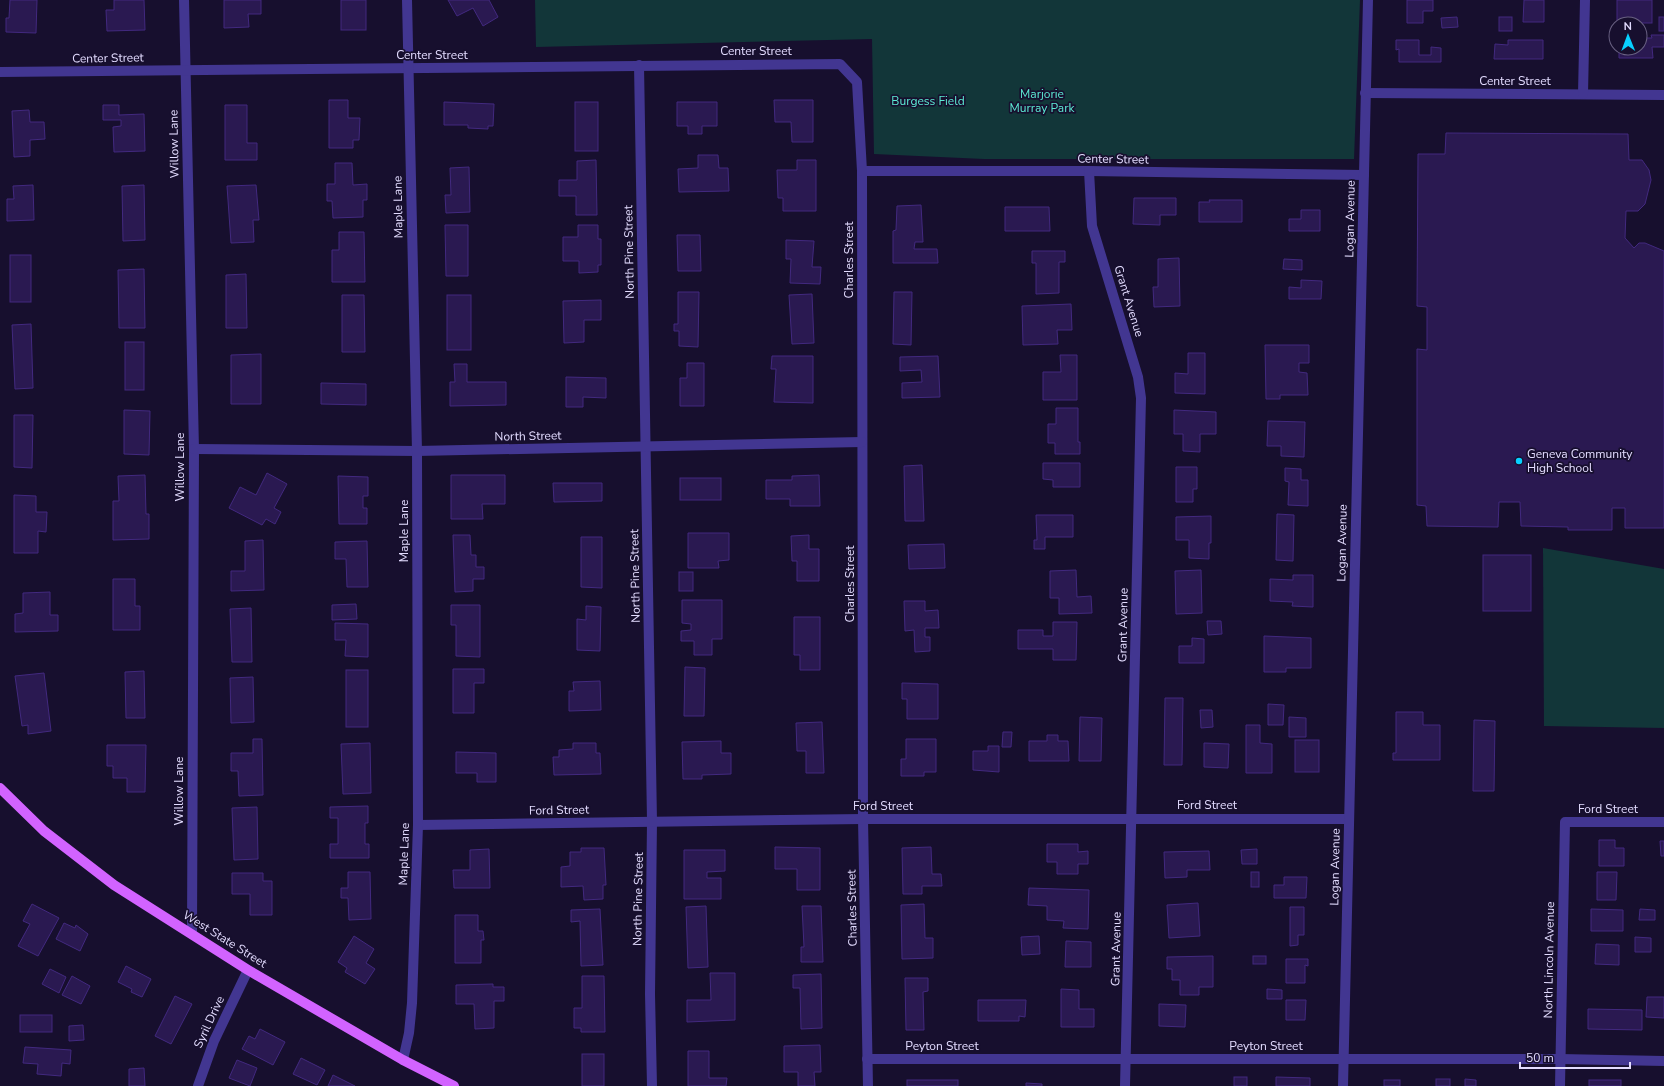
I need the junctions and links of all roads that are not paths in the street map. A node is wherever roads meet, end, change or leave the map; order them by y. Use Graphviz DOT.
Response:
graph roads {
  1 [pos="184,0"];
  2 [pos="407,0"];
  3 [pos="1368,0"];
  4 [pos="1585,0"];
  5 [pos="639,65"];
  6 [pos="408,68"];
  7 [pos="185,70"];
  8 [pos="0,72"];
  9 [pos="857,82"];
  10 [pos="1365,93"];
  11 [pos="1583,94"];
  12 [pos="1664,95"];
  13 [pos="862,171"];
  14 [pos="1089,171"];
  15 [pos="1364,175"];
  16 [pos="862,442"];
  17 [pos="646,447"];
  18 [pos="194,449"];
  19 [pos="417,451"];
  20 [pos="0,788"];
  21 [pos="1131,818"];
  22 [pos="863,819"];
  23 [pos="1349,819"];
  24 [pos="652,821"];
  25 [pos="1664,822"];
  26 [pos="418,825"];
  27 [pos="1564,835"];
  28 [pos="192,934"];
  29 [pos="248,970"];
  30 [pos="867,1059"];
  31 [pos="1126,1059"];
  32 [pos="1344,1059"];
  33 [pos="1560,1059"];
  34 [pos="403,1060"];
  35 [pos="1664,1061"];
  36 [pos="198,1086"];
  37 [pos="454,1086"];
  38 [pos="652,1086"];
  39 [pos="868,1086"];
  40 [pos="1125,1086"];
  41 [pos="1343,1086"];
  42 [pos="1560,1086"];
  1 -- 7 [label="street, Willow Lane"];
  2 -- 6 [label="street, Maple Lane"];
  3 -- 10 [label="street, Logan Avenue"];
  4 -- 11 [label="street"];
  5 -- 6 [label="street, Center Street"];
  5 -- 9 [label="street, Center Street"];
  5 -- 17 [label="street, North Pine Street"];
  6 -- 7 [label="street, Center Street"];
  6 -- 19 [label="street, Maple Lane"];
  7 -- 8 [label="street, Center Street"];
  7 -- 18 [label="street, Willow Lane"];
  9 -- 13 [label="street, Charles Street"];
  10 -- 11 [label="street, Center Street"];
  10 -- 15 [label="street, Logan Avenue"];
  11 -- 12 [label="street, Center Street"];
  13 -- 14 [label="street, Center Street"];
  13 -- 16 [label="street, Charles Street"];
  14 -- 15 [label="street, Center Street"];
  14 -- 21 [label="street, Grant Avenue"];
  15 -- 23 [label="street, Logan Avenue"];
  16 -- 17 [label="street, North Street"];
  16 -- 22 [label="street, Charles Street"];
  17 -- 19 [label="street, North Street"];
  17 -- 24 [label="street, North Pine Street"];
  18 -- 19 [label="street, North Street"];
  18 -- 28 [label="street, Willow Lane"];
  19 -- 26 [label="street, Maple Lane"];
  20 -- 28 [label="main road, West State Street"];
  21 -- 22 [label="street, Ford Street"];
  21 -- 23 [label="street, Ford Street"];
  21 -- 31 [label="street, Grant Avenue"];
  22 -- 24 [label="street, Ford Street"];
  22 -- 30 [label="street, Charles Street"];
  23 -- 32 [label="street, Logan Avenue"];
  24 -- 26 [label="street, Ford Street"];
  24 -- 38 [label="street, North Pine Street"];
  25 -- 27 [label="street, Ford Street"];
  26 -- 34 [label="street, Maple Lane"];
  27 -- 33 [label="street, North Lincoln Avenue"];
  28 -- 29 [label="main road, West State Street"];
  29 -- 34 [label="main road, West State Street"];
  29 -- 36 [label="street, Syril Drive"];
  30 -- 31 [label="street, Peyton Street"];
  30 -- 39 [label="street, Charles Street"];
  31 -- 32 [label="street, Peyton Street"];
  31 -- 40 [label="street, Grant Avenue"];
  32 -- 33 [label="street, Peyton Street"];
  32 -- 41 [label="street, Logan Avenue"];
  33 -- 35 [label="street, Peyton Street"];
  33 -- 42 [label="street, North Lincoln Avenue"];
  34 -- 37 [label="main road, West State Street"];
}
